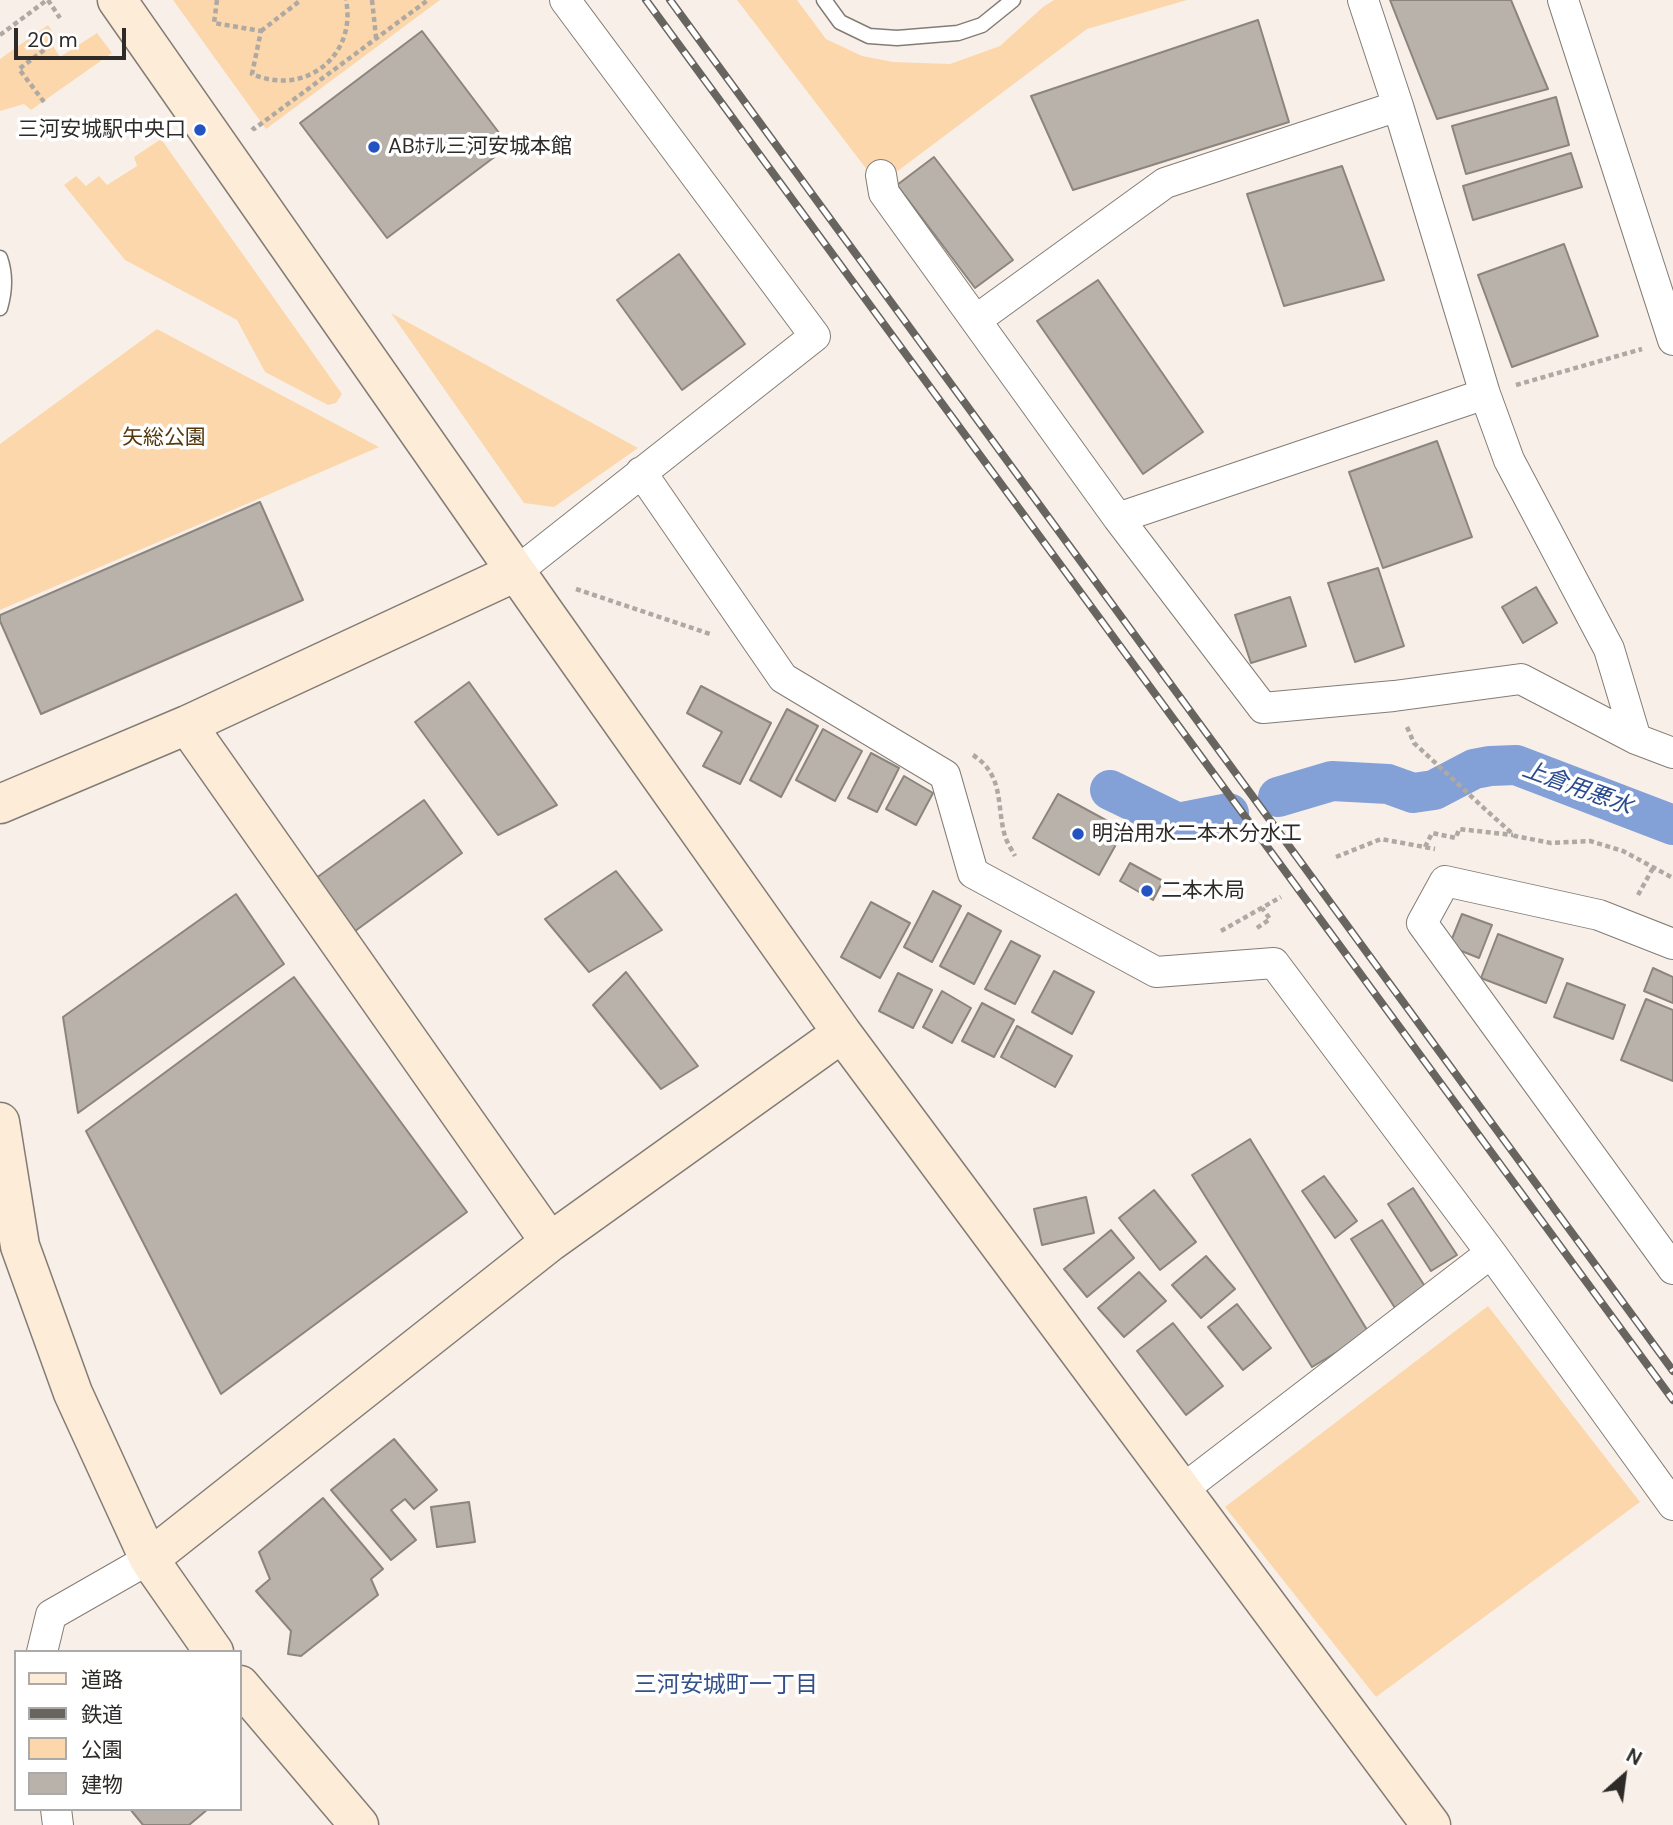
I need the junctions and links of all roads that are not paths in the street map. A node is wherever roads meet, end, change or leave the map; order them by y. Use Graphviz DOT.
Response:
graph roads {
  1 [pos="117,0"];
  2 [pos="565,0"];
  3 [pos="824,0"];
  4 [pos="1013,0"];
  5 [pos="1363,0"];
  6 [pos="1563,0"];
  7 [pos="1398,106"];
  8 [pos="881,174"];
  9 [pos="0,258"];
  10 [pos="0,308"];
  11 [pos="976,320"];
  12 [pos="1660,344"];
  13 [pos="1485,394"];
  14 [pos="641,472"];
  15 [pos="1118,518"];
  16 [pos="516,572"];
  17 [pos="187,725"];
  18 [pos="1636,739"];
  19 [pos="1673,754"];
  20 [pos="0,804"];
  21 [pos="1673,944"];
  22 [pos="842,1033"];
  23 [pos="0,1122"];
  24 [pos="550,1241"];
  25 [pos="1491,1253"];
  26 [pos="1673,1269"];
  27 [pos="1182,1490"];
  28 [pos="1673,1505"];
  29 [pos="149,1559"];
  30 [pos="43,1650"];
  31 [pos="213,1650"];
  32 [pos="242,1687"];
  33 [pos="359,1825"];
  34 [pos="1431,1825"];
  1 -- 16 [label="street"];
  2 -- 14 [label="street"];
  3 -- 4 [label="lane"];
  5 -- 7 [label="street"];
  6 -- 12 [label="street"];
  7 -- 11 [label="street"];
  7 -- 13 [label="street"];
  8 -- 11 [label="street"];
  9 -- 10 [label="lane"];
  11 -- 15 [label="street"];
  13 -- 15 [label="street"];
  13 -- 18 [label="street"];
  14 -- 16 [label="street"];
  14 -- 25 [label="street"];
  15 -- 18 [label="street"];
  16 -- 17 [label="street"];
  16 -- 22 [label="street"];
  17 -- 20 [label="street"];
  17 -- 24 [label="street"];
  18 -- 19 [label="street"];
  21 -- 26 [label="street"];
  22 -- 24 [label="street"];
  22 -- 27 [label="street"];
  23 -- 29 [label="street"];
  24 -- 29 [label="street"];
  25 -- 27 [label="street"];
  25 -- 28 [label="street"];
  27 -- 34 [label="street"];
  29 -- 30 [label="street"];
  29 -- 31 [label="street"];
  32 -- 33 [label="street"];
}
